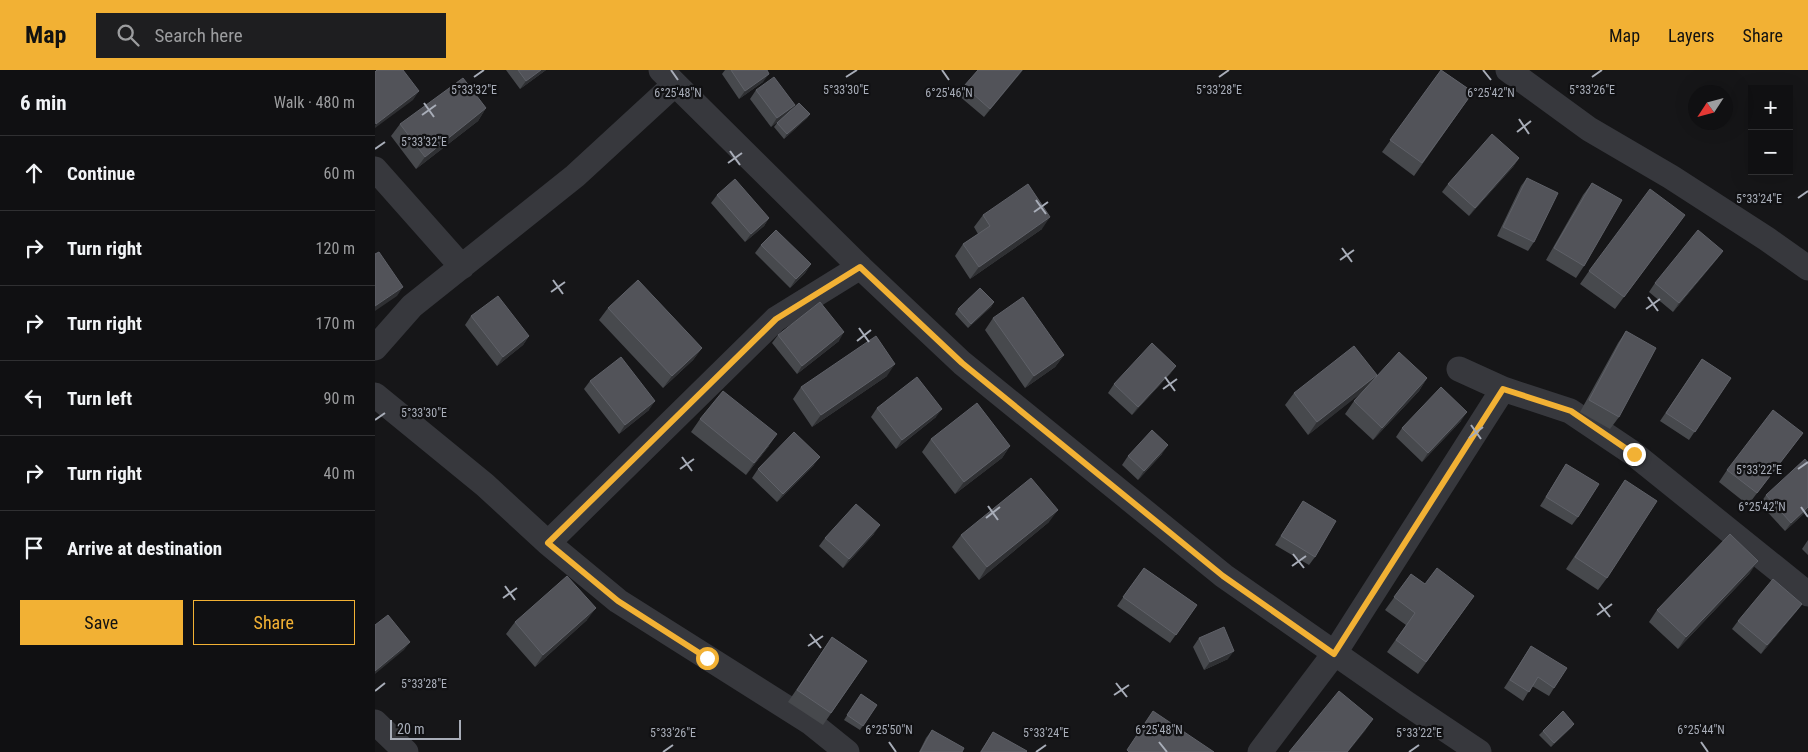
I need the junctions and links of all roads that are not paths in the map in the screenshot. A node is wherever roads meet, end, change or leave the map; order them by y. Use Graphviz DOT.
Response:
graph roads {
  1 [pos="1508,70"];
  2 [pos="668,77"];
  3 [pos="375,169"];
  4 [pos="462,266"];
  5 [pos="860,267"];
  6 [pos="1808,268"];
  7 [pos="375,348"];
  8 [pos="1459,369"];
  9 [pos="1503,389"];
  10 [pos="375,395"];
  11 [pos="548,543"];
  12 [pos="1808,594"];
  13 [pos="1334,654"];
  14 [pos="375,722"];
  15 [pos="406,752"];
  16 [pos="847,752"];
  17 [pos="1260,752"];
  18 [pos="1479,752"];
  1 -- 6 [label="street"];
  2 -- 4 [label="street"];
  2 -- 5 [label="street"];
  3 -- 4 [label="street"];
  4 -- 7 [label="street"];
  5 -- 11 [label="street"];
  5 -- 13 [label="street"];
  8 -- 9 [label="street"];
  9 -- 12 [label="street"];
  9 -- 13 [label="street"];
  10 -- 11 [label="street"];
  11 -- 16 [label="street"];
  13 -- 17 [label="street"];
  13 -- 18 [label="street"];
  14 -- 15 [label="street"];
}
